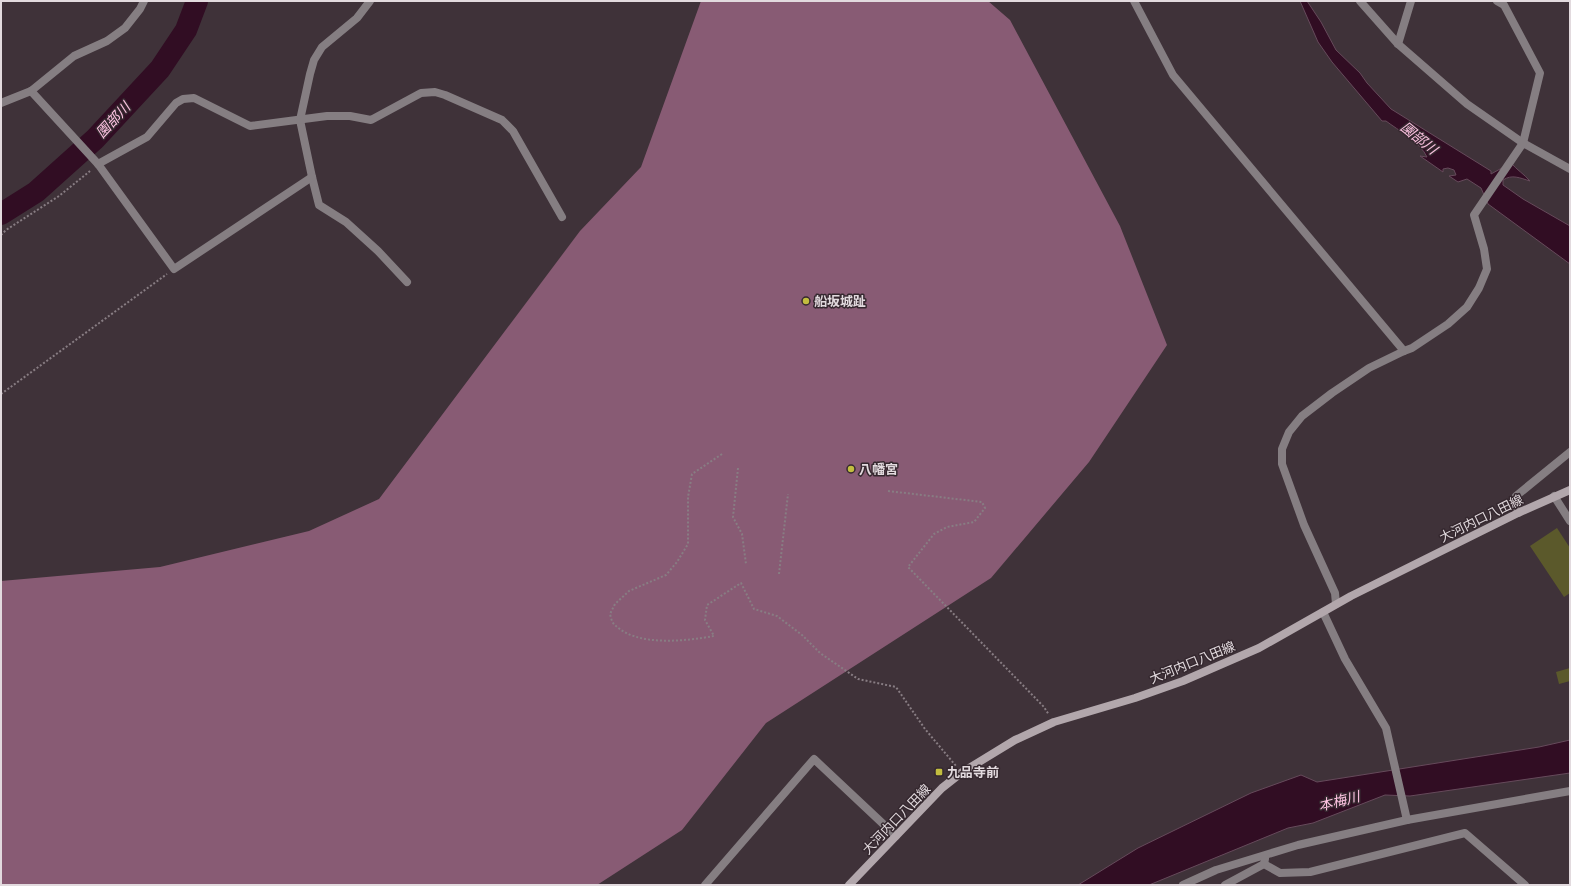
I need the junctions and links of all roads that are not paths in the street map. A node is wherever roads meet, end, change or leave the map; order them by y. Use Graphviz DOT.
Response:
graph roads {
  1 [pos="144,1"];
  2 [pos="370,1"];
  3 [pos="1134,1"];
  4 [pos="1360,1"];
  5 [pos="1411,1"];
  6 [pos="1497,1"];
  7 [pos="1398,44"];
  8 [pos="31,91"];
  9 [pos="1,104"];
  10 [pos="300,120"];
  11 [pos="1523,144"];
  12 [pos="95,161"];
  13 [pos="1570,169"];
  14 [pos="312,177"];
  15 [pos="562,217"];
  16 [pos="407,282"];
  17 [pos="1404,351"];
  18 [pos="1570,452"];
  19 [pos="1570,490"];
  20 [pos="1554,496"];
  21 [pos="1518,513"];
  22 [pos="1570,522"];
  23 [pos="1336,604"];
  24 [pos="1323,612"];
  25 [pos="1570,791"];
  26 [pos="1406,816"];
  27 [pos="896,836"];
  28 [pos="1265,854"];
  29 [pos="1264,864"];
  30 [pos="705,885"];
  31 [pos="849,885"];
  32 [pos="1184,885"];
  33 [pos="1225,885"];
  34 [pos="1525,885"];
  1 -- 8 [label="street"];
  2 -- 10 [label="street"];
  3 -- 17 [label="street"];
  4 -- 7 [label="street"];
  5 -- 7 [label="street"];
  6 -- 11 [label="street"];
  7 -- 11 [label="street"];
  8 -- 9 [label="street"];
  8 -- 12 [label="street"];
  10 -- 12 [label="street"];
  10 -- 14 [label="street"];
  10 -- 15 [label="street"];
  11 -- 13 [label="street"];
  11 -- 17 [label="street"];
  12 -- 14 [label="street"];
  14 -- 16 [label="street"];
  17 -- 23 [label="street"];
  18 -- 21 [label="street"];
  19 -- 20 [label="main road, 大河内口八田線"];
  20 -- 21 [label="main road, 大河内口八田線"];
  20 -- 22 [label="street"];
  21 -- 23 [label="main road, 大河内口八田線"];
  23 -- 24 [label="main road, 大河内口八田線"];
  24 -- 26 [label="street"];
  24 -- 27 [label="main road, 大河内口八田線"];
  25 -- 26 [label="street"];
  26 -- 28 [label="street"];
  27 -- 30 [label="street"];
  27 -- 31 [label="main road, 大河内口八田線"];
  28 -- 29 [label="street"];
  28 -- 32 [label="street"];
  29 -- 33 [label="street"];
  29 -- 34 [label="street"];
}
